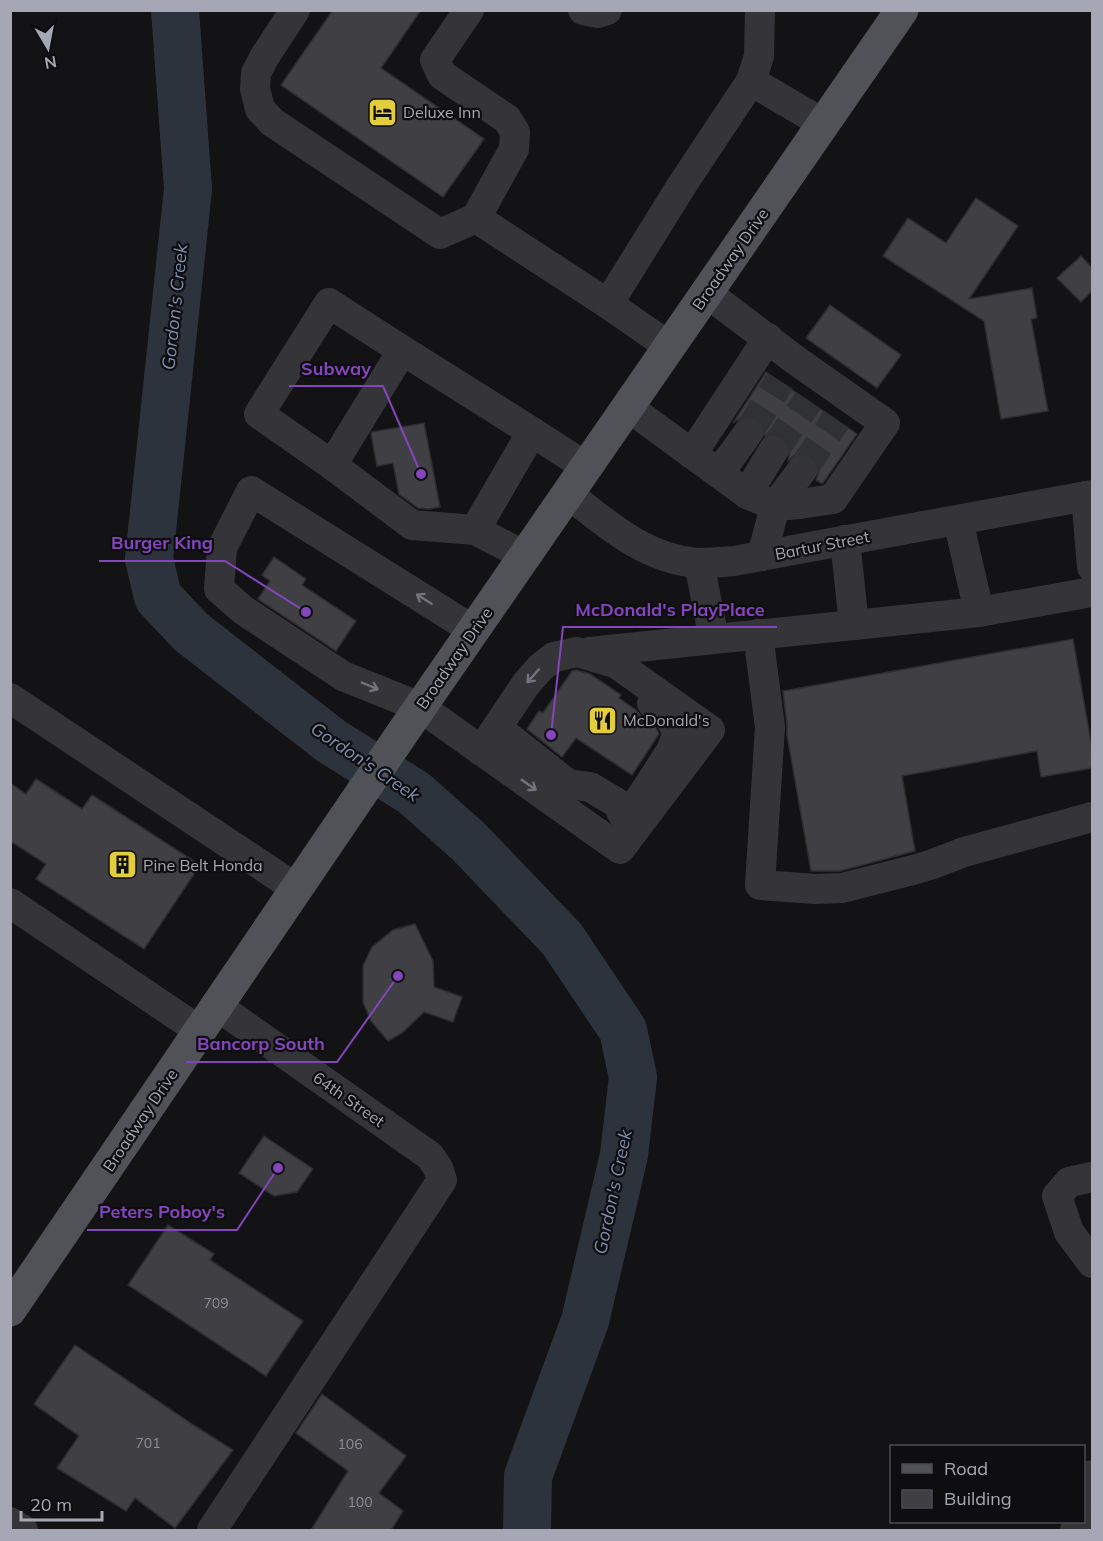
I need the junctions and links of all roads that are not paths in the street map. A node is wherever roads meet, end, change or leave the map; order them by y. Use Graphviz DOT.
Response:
graph roads {
  1 [pos="295,10"];
  2 [pos="469,10"];
  3 [pos="583,10"];
  4 [pos="607,10"];
  5 [pos="760,10"];
  6 [pos="902,10"];
  7 [pos="751,81"];
  8 [pos="824,124"];
  9 [pos="476,218"];
  10 [pos="706,293"];
  11 [pos="608,304"];
  12 [pos="768,338"];
  13 [pos="670,346"];
  14 [pos="402,351"];
  15 [pos="628,407"];
  16 [pos="532,432"];
  17 [pos="748,433"];
  18 [pos="773,451"];
  19 [pos="692,454"];
  20 [pos="332,465"];
  21 [pos="586,467"];
  22 [pos="802,470"];
  23 [pos="719,473"];
  24 [pos="568,494"];
  25 [pos="747,494"];
  26 [pos="1089,496"];
  27 [pos="775,506"];
  28 [pos="958,520"];
  29 [pos="475,530"];
  30 [pos="845,540"];
  31 [pos="525,556"];
  32 [pos="762,556"];
  33 [pos="699,563"];
  34 [pos="1092,567"];
  35 [pos="1092,592"];
  36 [pos="979,612"];
  37 [pos="854,625"];
  38 [pos="473,630"];
  39 [pos="758,634"];
  40 [pos="714,639"];
  41 [pos="590,655"];
  42 [pos="10,698"];
  43 [pos="420,707"];
  44 [pos="489,740"];
  45 [pos="1092,817"];
  46 [pos="297,889"];
  47 [pos="10,903"];
  48 [pos="209,1018"];
  49 [pos="1092,1177"];
  50 [pos="1092,1263"];
  51 [pos="10,1310"];
  52 [pos="1092,1475"];
  53 [pos="1085,1496"];
  54 [pos="10,1522"];
  55 [pos="23,1530"];
  56 [pos="212,1530"];
  1 -- 9 [label="street"];
  2 -- 9 [label="street"];
  3 -- 4 [label="street"];
  5 -- 7 [label="street"];
  6 -- 8 [label="main road, Broadway Drive"];
  7 -- 8 [label="street"];
  7 -- 11 [label="street"];
  8 -- 10 [label="main road, Broadway Drive"];
  9 -- 11 [label="street"];
  10 -- 12 [label="street"];
  10 -- 13 [label="main road, Broadway Drive"];
  11 -- 13 [label="street"];
  12 -- 19 [label="street"];
  12 -- 27 [label="street"];
  13 -- 15 [label="main road, Broadway Drive"];
  14 -- 16 [label="street"];
  14 -- 20 [label="street"];
  14 -- 20 [label="street"];
  15 -- 19 [label="street"];
  15 -- 21 [label="main road, Broadway Drive"];
  16 -- 21 [label="street"];
  16 -- 29 [label="street"];
  17 -- 23 [label="street"];
  18 -- 25 [label="street"];
  19 -- 23 [label="street"];
  20 -- 29 [label="street"];
  21 -- 24 [label="main road, Broadway Drive"];
  22 -- 27 [label="street"];
  23 -- 25 [label="street"];
  24 -- 31 [label="main road, Broadway Drive"];
  24 -- 33 [label="street, Bartur Street"];
  25 -- 27 [label="street"];
  26 -- 28 [label="street, Bartur Street"];
  26 -- 34 [label="street"];
  27 -- 32 [label="street"];
  28 -- 30 [label="street, Bartur Street"];
  28 -- 36 [label="street"];
  29 -- 31 [label="street"];
  30 -- 32 [label="street, Bartur Street"];
  30 -- 37 [label="street"];
  31 -- 38 [label="main road, Broadway Drive"];
  32 -- 33 [label="street, Bartur Street"];
  33 -- 40 [label="street"];
  35 -- 36 [label="street"];
  36 -- 37 [label="street"];
  37 -- 39 [label="street"];
  38 -- 43 [label="main road, Broadway Drive"];
  38 -- 43 [label="street, one-way"];
  39 -- 40 [label="street"];
  39 -- 45 [label="street"];
  40 -- 41 [label="street"];
  41 -- 44 [label="street, one-way"];
  41 -- 44 [label="street"];
  44 -- 41 [label="street, one-way"];
  42 -- 46 [label="street"];
  43 -- 44 [label="street"];
  43 -- 46 [label="main road, Broadway Drive"];
  46 -- 48 [label="main road, Broadway Drive"];
  47 -- 48 [label="street, 64th Street"];
  48 -- 51 [label="main road, Broadway Drive"];
  48 -- 56 [label="street, 64th Street"];
  49 -- 50 [label="street"];
  52 -- 53 [label="street"];
  54 -- 55 [label="street"];
}
